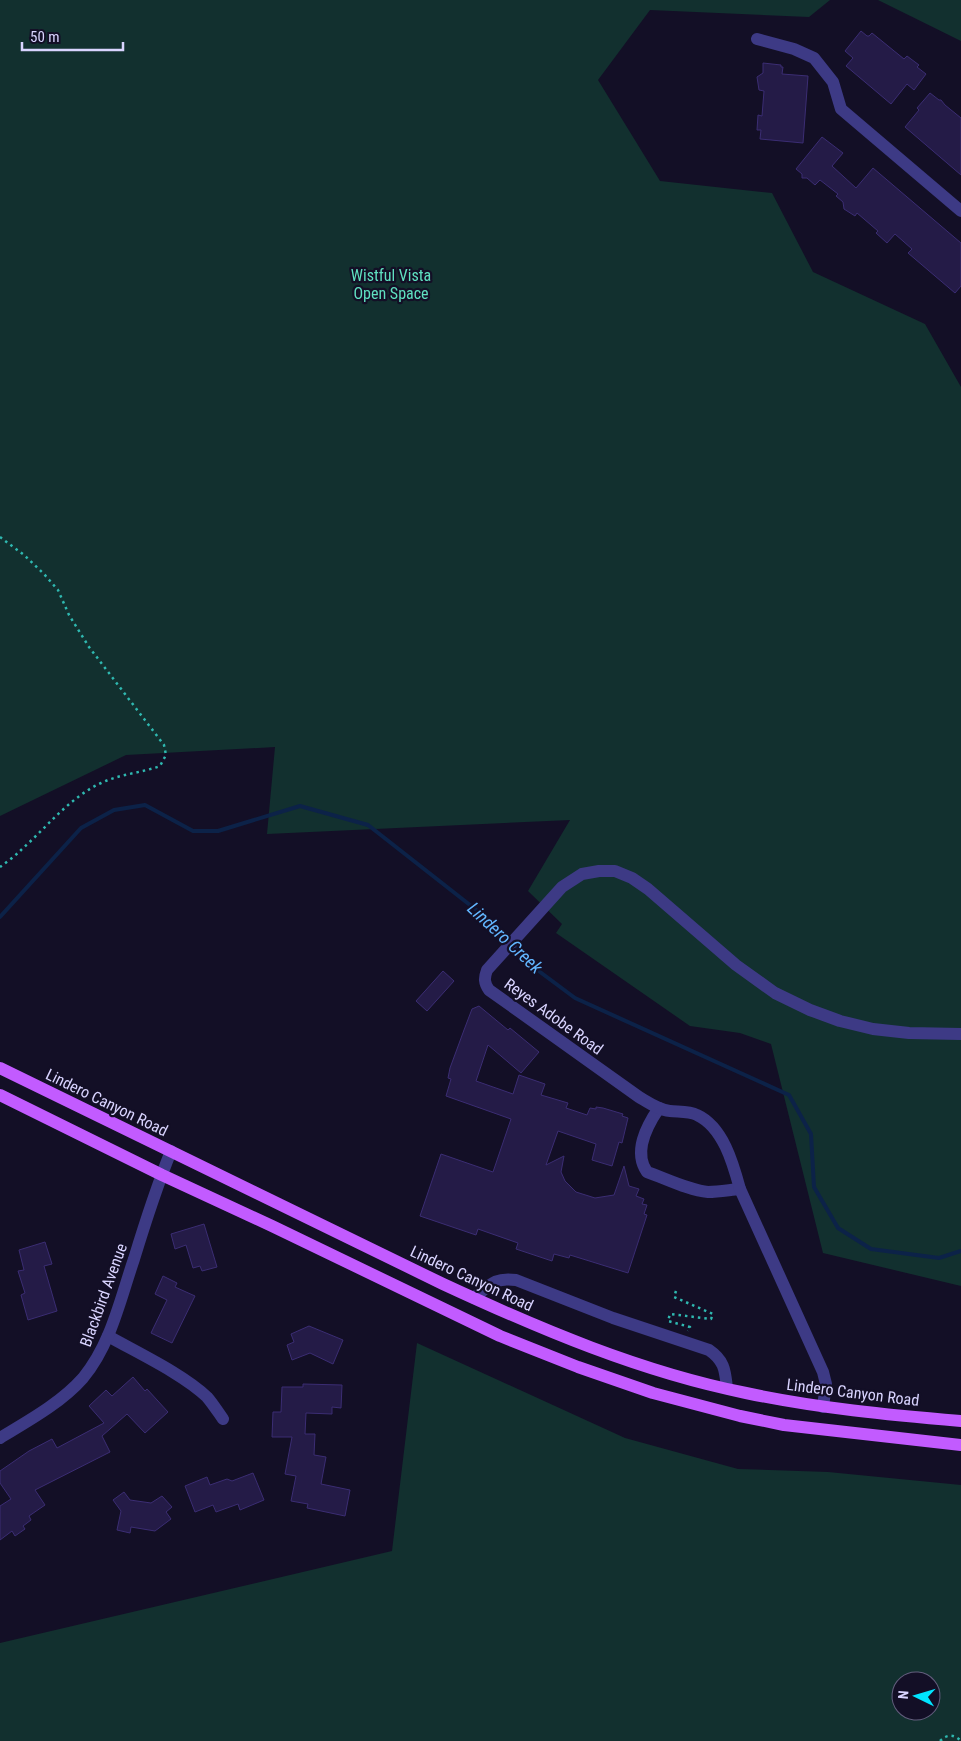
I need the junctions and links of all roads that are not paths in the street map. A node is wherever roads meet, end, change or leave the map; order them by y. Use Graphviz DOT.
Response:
graph roads {
  1 [pos="756,39"];
  2 [pos="961,211"];
  3 [pos="961,1034"];
  4 [pos="0,1068"];
  5 [pos="0,1094"];
  6 [pos="659,1108"];
  7 [pos="171,1151"];
  8 [pos="162,1175"];
  9 [pos="740,1189"];
  10 [pos="474,1298"];
  11 [pos="108,1336"];
  12 [pos="727,1388"];
  13 [pos="823,1407"];
  14 [pos="223,1419"];
  15 [pos="961,1422"];
  16 [pos="0,1438"];
  17 [pos="961,1445"];
  1 -- 2 [label="street"];
  3 -- 6 [label="street, Reyes Adobe Road"];
  4 -- 7 [label="main road, Lindero Canyon Road"];
  5 -- 8 [label="main road"];
  6 -- 9 [label="street, Reyes Adobe Road"];
  6 -- 9 [label="street"];
  7 -- 8 [label="street, Blackbird Avenue"];
  7 -- 10 [label="main road, Lindero Canyon Road"];
  8 -- 11 [label="street, Blackbird Avenue"];
  8 -- 17 [label="main road"];
  9 -- 13 [label="street, Reyes Adobe Road"];
  10 -- 12 [label="main road, Lindero Canyon Road"];
  10 -- 12 [label="street"];
  11 -- 14 [label="street"];
  11 -- 16 [label="street, Blackbird Avenue"];
  12 -- 13 [label="main road, Lindero Canyon Road"];
  13 -- 15 [label="main road, Lindero Canyon Road"];
}
